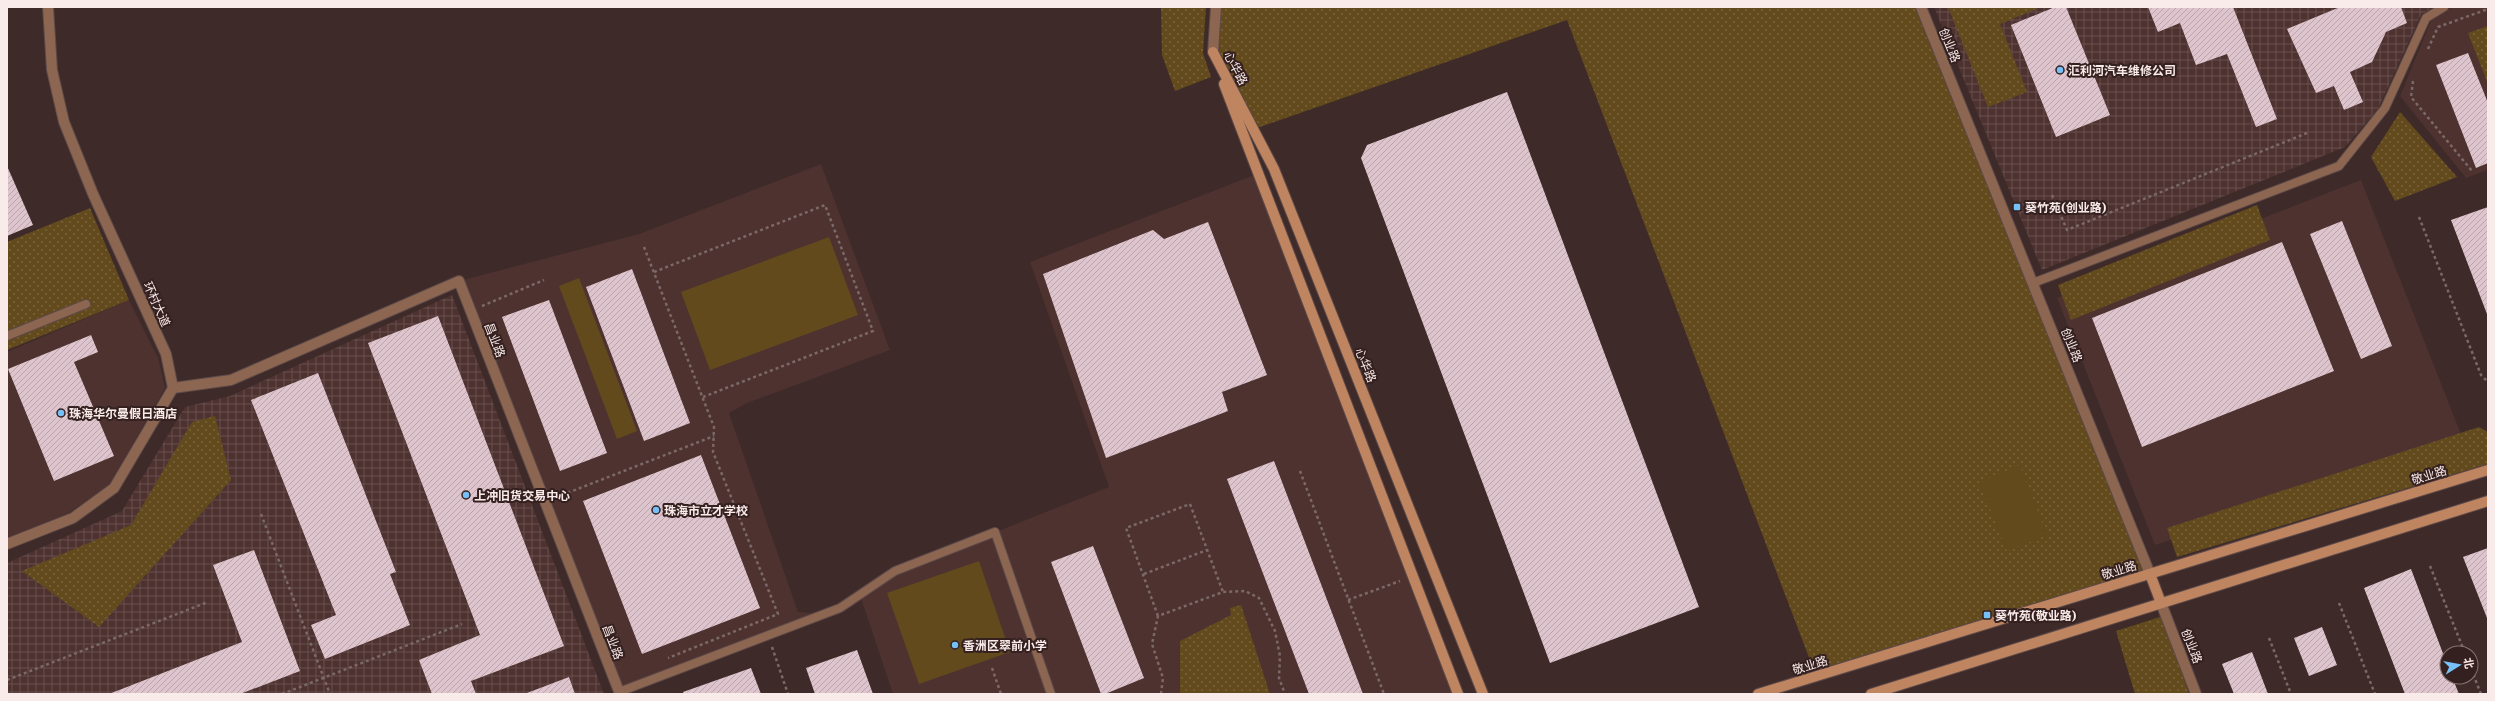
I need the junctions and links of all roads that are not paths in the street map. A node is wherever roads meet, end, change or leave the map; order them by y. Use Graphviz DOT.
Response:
graph roads {
  1 [pos="48,7"];
  2 [pos="1216,7"];
  3 [pos="1921,7"];
  4 [pos="2444,7"];
  5 [pos="1213,52"];
  6 [pos="2033,283"];
  7 [pos="86,304"];
  8 [pos="7,336"];
  9 [pos="173,388"];
  10 [pos="2488,470"];
  11 [pos="2488,501"];
  12 [pos="7,544"];
  13 [pos="2150,574"];
  14 [pos="2161,603"];
  15 [pos="620,693"];
  16 [pos="1051,694"];
  17 [pos="1458,694"];
  18 [pos="1483,694"];
  19 [pos="1758,694"];
  20 [pos="1871,694"];
  21 [pos="2196,694"];
  1 -- 9 [label="street, 环村大道"];
  2 -- 5 [label="street, 心华路"];
  3 -- 6 [label="street, 创业路"];
  4 -- 6 [label="lane"];
  5 -- 17 [label="street, 心华路"];
  5 -- 18 [label="street, 心华路"];
  6 -- 13 [label="street, 创业路"];
  7 -- 8 [label="lane"];
  9 -- 12 [label="street"];
  9 -- 15 [label="street, 昌业路"];
  10 -- 13 [label="street, 敬业路"];
  11 -- 14 [label="street"];
  13 -- 14 [label="street, 创业路"];
  13 -- 19 [label="street, 敬业路"];
  14 -- 20 [label="street"];
  14 -- 21 [label="street, 创业路"];
  15 -- 16 [label="lane"];
}
